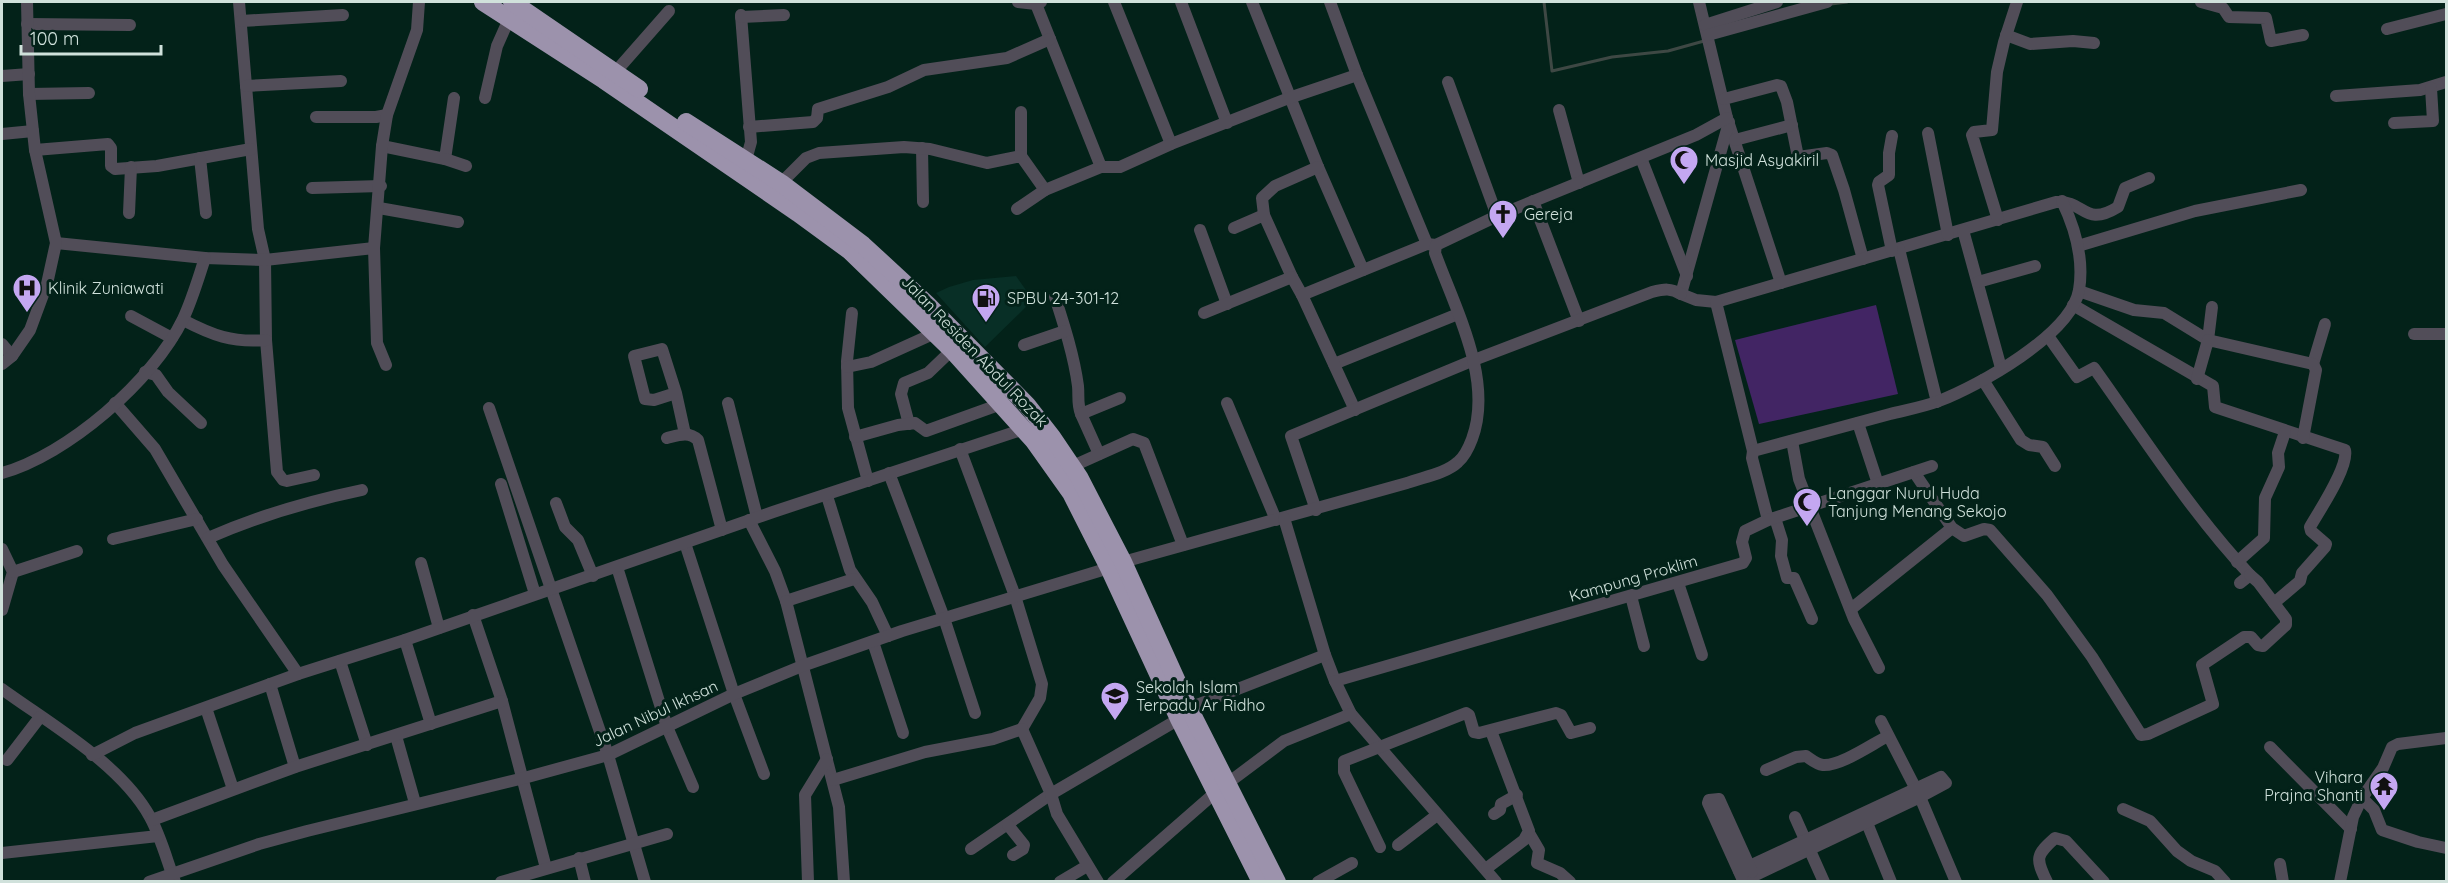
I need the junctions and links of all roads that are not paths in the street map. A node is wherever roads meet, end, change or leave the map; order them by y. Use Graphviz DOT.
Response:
graph roads {
  1 [pos="27,2"];
  2 [pos="239,2"];
  3 [pos="419,2"];
  4 [pos="483,2"];
  5 [pos="1018,2"];
  6 [pos="1114,2"];
  7 [pos="1181,2"];
  8 [pos="1252,2"];
  9 [pos="1330,2"];
  10 [pos="1699,2"];
  11 [pos="1777,2"];
  12 [pos="1827,2"];
  13 [pos="2017,2"];
  14 [pos="2201,2"];
  15 [pos="1039,3"];
  16 [pos="510,10"];
  17 [pos="669,11"];
  18 [pos="2446,14"];
  19 [pos="343,15"];
  20 [pos="784,15"];
  21 [pos="241,21"];
  22 [pos="27,24"];
  23 [pos="130,25"];
  24 [pos="2387,30"];
  25 [pos="2006,35"];
  26 [pos="2303,35"];
  27 [pos="1708,36"];
  28 [pos="1050,39"];
  29 [pos="2094,42"];
  30 [pos="29,74"];
  31 [pos="1357,75"];
  32 [pos="2,76"];
  33 [pos="609,76"];
  34 [pos="341,81"];
  35 [pos="1448,82"];
  36 [pos="2446,82"];
  37 [pos="246,86"];
  38 [pos="2431,88"];
  39 [pos="89,93"];
  40 [pos="29,94"];
  41 [pos="2336,96"];
  42 [pos="454,98"];
  43 [pos="485,98"];
  44 [pos="1289,98"];
  45 [pos="1724,99"];
  46 [pos="1559,110"];
  47 [pos="1021,112"];
  48 [pos="387,115"];
  49 [pos="316,117"];
  50 [pos="1728,120"];
  51 [pos="1227,123"];
  52 [pos="2394,123"];
  53 [pos="1792,125"];
  54 [pos="749,127"];
  55 [pos="33,131"];
  56 [pos="1928,133"];
  57 [pos="2,134"];
  58 [pos="1892,136"];
  59 [pos="1735,140"];
  60 [pos="1171,144"];
  61 [pos="382,146"];
  62 [pos="922,148"];
  63 [pos="251,149"];
  64 [pos="34,150"];
  65 [pos="1022,156"];
  66 [pos="200,158"];
  67 [pos="1641,158"];
  68 [pos="445,159"];
  69 [pos="746,160"];
  70 [pos="466,165"];
  71 [pos="131,167"];
  72 [pos="1101,167"];
  73 [pos="1318,167"];
  74 [pos="2149,178"];
  75 [pos="781,183"];
  76 [pos="1579,183"];
  77 [pos="381,186"];
  78 [pos="312,188"];
  79 [pos="1045,190"];
  80 [pos="2301,190"];
  81 [pos="1533,201"];
  82 [pos="2062,201"];
  83 [pos="923,202"];
  84 [pos="379,208"];
  85 [pos="1017,209"];
  86 [pos="129,213"];
  87 [pos="206,213"];
  88 [pos="1264,215"];
  89 [pos="1497,216"];
  90 [pos="1998,220"];
  91 [pos="458,222"];
  92 [pos="1234,228"];
  93 [pos="1200,230"];
  94 [pos="1963,230"];
  95 [pos="1948,235"];
  96 [pos="56,243"];
  97 [pos="1431,244"];
  98 [pos="2078,246"];
  99 [pos="374,248"];
  100 [pos="1895,250"];
  101 [pos="206,258"];
  102 [pos="1863,259"];
  103 [pos="265,260"];
  104 [pos="2034,266"];
  105 [pos="1363,270"];
  106 [pos="1687,276"];
  107 [pos="1292,277"];
  108 [pos="1978,282"];
  109 [pos="1781,283"];
  110 [pos="2079,291"];
  111 [pos="1681,294"];
  112 [pos="1302,295"];
  113 [pos="1055,297"];
  114 [pos="1716,302"];
  115 [pos="1227,303"];
  116 [pos="2073,305"];
  117 [pos="2212,307"];
  118 [pos="852,313"];
  119 [pos="1204,313"];
  120 [pos="1458,315"];
  121 [pos="131,316"];
  122 [pos="183,320"];
  123 [pos="1579,321"];
  124 [pos="2325,324"];
  125 [pos="1065,332"];
  126 [pos="935,333"];
  127 [pos="2414,334"];
  128 [pos="2446,334"];
  129 [pos="2048,336"];
  130 [pos="172,338"];
  131 [pos="266,340"];
  132 [pos="2208,340"];
  133 [pos="2,344"];
  134 [pos="1024,345"];
  135 [pos="952,350"];
  136 [pos="12,356"];
  137 [pos="1474,360"];
  138 [pos="2,364"];
  139 [pos="386,364"];
  140 [pos="1334,364"];
  141 [pos="2313,364"];
  142 [pos="847,367"];
  143 [pos="2001,368"];
  144 [pos="145,372"];
  145 [pos="2197,379"];
  146 [pos="1983,380"];
  147 [pos="676,393"];
  148 [pos="1120,398"];
  149 [pos="1937,402"];
  150 [pos="115,403"];
  151 [pos="728,403"];
  152 [pos="1227,403"];
  153 [pos="1001,404"];
  154 [pos="489,408"];
  155 [pos="1355,410"];
  156 [pos="1081,414"];
  157 [pos="201,423"];
  158 [pos="1858,423"];
  159 [pos="909,424"];
  160 [pos="1023,429"];
  161 [pos="2285,432"];
  162 [pos="685,434"];
  163 [pos="855,437"];
  164 [pos="667,438"];
  165 [pos="2302,438"];
  166 [pos="1792,441"];
  167 [pos="960,449"];
  168 [pos="1753,451"];
  169 [pos="1099,454"];
  170 [pos="1073,466"];
  171 [pos="1932,466"];
  172 [pos="2055,466"];
  173 [pos="1914,472"];
  174 [pos="2,473"];
  175 [pos="889,473"];
  176 [pos="315,475"];
  177 [pos="868,481"];
  178 [pos="501,484"];
  179 [pos="1878,484"];
  180 [pos="362,489"];
  181 [pos="827,496"];
  182 [pos="556,503"];
  183 [pos="1811,507"];
  184 [pos="1316,510"];
  185 [pos="197,519"];
  186 [pos="753,519"];
  187 [pos="1280,519"];
  188 [pos="1772,519"];
  189 [pos="1952,528"];
  190 [pos="722,530"];
  191 [pos="113,538"];
  192 [pos="208,538"];
  193 [pos="685,543"];
  194 [pos="1183,545"];
  195 [pos="2,549"];
  196 [pos="77,551"];
  197 [pos="2236,562"];
  198 [pos="421,563"];
  199 [pos="1116,565"];
  200 [pos="617,567"];
  201 [pos="13,572"];
  202 [pos="593,576"];
  203 [pos="854,579"];
  204 [pos="1678,583"];
  205 [pos="550,589"];
  206 [pos="535,594"];
  207 [pos="1015,596"];
  208 [pos="1631,596"];
  209 [pos="786,601"];
  210 [pos="2274,603"];
  211 [pos="1851,609"];
  212 [pos="2,610"];
  213 [pos="473,615"];
  214 [pos="944,618"];
  215 [pos="1812,619"];
  216 [pos="439,627"];
  217 [pos="888,636"];
  218 [pos="405,640"];
  219 [pos="873,642"];
  220 [pos="1644,645"];
  221 [pos="1324,655"];
  222 [pos="1702,655"];
  223 [pos="340,660"];
  224 [pos="802,666"];
  225 [pos="1879,668"];
  226 [pos="298,674"];
  227 [pos="1335,681"];
  228 [pos="270,684"];
  229 [pos="2,689"];
  230 [pos="734,694"];
  231 [pos="502,701"];
  232 [pos="206,708"];
  233 [pos="975,713"];
  234 [pos="1184,713"];
  235 [pos="1351,714"];
  236 [pos="40,717"];
  237 [pos="1881,721"];
  238 [pos="431,724"];
  239 [pos="667,727"];
  240 [pos="1590,728"];
  241 [pos="1022,729"];
  242 [pos="1491,731"];
  243 [pos="903,733"];
  244 [pos="396,736"];
  245 [pos="1888,736"];
  246 [pos="2446,738"];
  247 [pos="367,745"];
  248 [pos="2270,747"];
  249 [pos="1380,748"];
  250 [pos="92,755"];
  251 [pos="608,755"];
  252 [pos="827,759"];
  253 [pos="7,760"];
  254 [pos="295,767"];
  255 [pos="1766,770"];
  256 [pos="764,774"];
  257 [pos="524,778"];
  258 [pos="833,780"];
  259 [pos="693,787"];
  260 [pos="1222,787"];
  261 [pos="233,789"];
  262 [pos="1918,793"];
  263 [pos="1051,794"];
  264 [pos="1517,795"];
  265 [pos="2362,798"];
  266 [pos="415,803"];
  267 [pos="2123,809"];
  268 [pos="1494,814"];
  269 [pos="1437,815"];
  270 [pos="1795,817"];
  271 [pos="152,820"];
  272 [pos="1867,823"];
  273 [pos="1008,825"];
  274 [pos="2351,829"];
  275 [pos="1529,832"];
  276 [pos="667,834"];
  277 [pos="158,836"];
  278 [pos="634,843"];
  279 [pos="1398,845"];
  280 [pos="1806,845"];
  281 [pos="1380,847"];
  282 [pos="2446,848"];
  283 [pos="971,849"];
  284 [pos="2,853"];
  285 [pos="1013,855"];
  286 [pos="579,858"];
  287 [pos="1352,863"];
  288 [pos="2280,864"];
  289 [pos="1087,866"];
  290 [pos="546,868"];
  291 [pos="1487,868"];
  292 [pos="1747,876"];
  293 [pos="173,878"];
  294 [pos="149,882"];
  295 [pos="501,882"];
  296 [pos="585,882"];
  297 [pos="645,882"];
  298 [pos="808,882"];
  299 [pos="844,882"];
  300 [pos="1060,882"];
  301 [pos="1098,882"];
  302 [pos="1113,882"];
  303 [pos="1261,882"];
  304 [pos="1277,882"];
  305 [pos="1318,882"];
  306 [pos="1496,882"];
  307 [pos="1570,882"];
  308 [pos="1824,882"];
  309 [pos="1891,882"];
  310 [pos="1956,882"];
  311 [pos="2047,882"];
  312 [pos="2104,882"];
  313 [pos="2225,882"];
  314 [pos="2283,882"];
  315 [pos="2340,882"];
  1 -- 22 [label="street"];
  2 -- 21 [label="street"];
  3 -- 48 [label="street"];
  4 -- 16 [label="highway, Jalan Residen Abdul Rozak"];
  5 -- 15 [label="street"];
  6 -- 60 [label="street"];
  7 -- 51 [label="street"];
  8 -- 44 [label="street"];
  9 -- 31 [label="street"];
  10 -- 27 [label="street"];
  11 -- 27 [label="street"];
  12 -- 27 [label="street"];
  13 -- 25 [label="street"];
  14 -- 26 [label="street"];
  15 -- 28 [label="street"];
  16 -- 33 [label="highway, Jalan Residen Abdul Rozak"];
  16 -- 43 [label="street"];
  17 -- 33 [label="street"];
  18 -- 24 [label="street"];
  19 -- 21 [label="street"];
  20 -- 54 [label="street"];
  21 -- 37 [label="street"];
  22 -- 23 [label="street"];
  22 -- 30 [label="street"];
  25 -- 29 [label="street"];
  25 -- 90 [label="street"];
  27 -- 45 [label="street"];
  28 -- 54 [label="street"];
  28 -- 72 [label="street"];
  30 -- 32 [label="street"];
  30 -- 40 [label="street"];
  31 -- 44 [label="street"];
  31 -- 97 [label="street"];
  33 -- 69 [label="highway, Jalan Residen Abdul Rozak"];
  33 -- 126 [label="highway, Jalan Residen Abdul Rozak"];
  34 -- 37 [label="street"];
  35 -- 89 [label="street"];
  36 -- 38 [label="street"];
  37 -- 63 [label="street"];
  38 -- 41 [label="street"];
  38 -- 52 [label="street"];
  39 -- 40 [label="street"];
  40 -- 55 [label="street"];
  42 -- 68 [label="street"];
  44 -- 51 [label="street"];
  44 -- 73 [label="street"];
  45 -- 50 [label="street"];
  45 -- 53 [label="street"];
  46 -- 76 [label="street"];
  47 -- 65 [label="street"];
  48 -- 49 [label="street"];
  48 -- 61 [label="street"];
  50 -- 59 [label="street"];
  50 -- 67 [label="street"];
  50 -- 106 [label="street"];
  51 -- 60 [label="street"];
  53 -- 59 [label="street"];
  53 -- 102 [label="street"];
  54 -- 69 [label="street"];
  55 -- 57 [label="street"];
  55 -- 64 [label="street"];
  56 -- 95 [label="street"];
  58 -- 100 [label="street"];
  59 -- 109 [label="street"];
  60 -- 72 [label="street"];
  61 -- 68 [label="street"];
  61 -- 77 [label="street"];
  62 -- 65 [label="street"];
  62 -- 75 [label="street"];
  62 -- 83 [label="street"];
  63 -- 66 [label="street"];
  63 -- 103 [label="street"];
  64 -- 71 [label="street"];
  64 -- 96 [label="street"];
  65 -- 79 [label="street"];
  66 -- 71 [label="street"];
  66 -- 87 [label="street"];
  67 -- 76 [label="street"];
  67 -- 106 [label="street"];
  68 -- 70 [label="street"];
  69 -- 75 [label="highway, Jalan Residen Abdul Rozak"];
  71 -- 86 [label="street"];
  72 -- 79 [label="street"];
  73 -- 88 [label="street"];
  73 -- 105 [label="street"];
  74 -- 82 [label="street"];
  75 -- 170 [label="highway, Jalan Residen Abdul Rozak"];
  76 -- 81 [label="street"];
  77 -- 78 [label="street"];
  77 -- 84 [label="street"];
  79 -- 85 [label="street"];
  80 -- 98 [label="street"];
  81 -- 89 [label="street"];
  81 -- 123 [label="street"];
  82 -- 90 [label="street"];
  82 -- 98 [label="street"];
  84 -- 91 [label="street"];
  84 -- 99 [label="street"];
  88 -- 92 [label="street"];
  88 -- 107 [label="street"];
  89 -- 97 [label="street"];
  90 -- 94 [label="street"];
  93 -- 115 [label="street"];
  94 -- 95 [label="street"];
  94 -- 108 [label="street"];
  95 -- 100 [label="street"];
  96 -- 101 [label="street"];
  96 -- 136 [label="street"];
  97 -- 105 [label="street"];
  97 -- 120 [label="street"];
  98 -- 110 [label="street"];
  99 -- 103 [label="street"];
  99 -- 139 [label="street"];
  100 -- 102 [label="street"];
  100 -- 149 [label="street"];
  101 -- 103 [label="street"];
  101 -- 122 [label="street"];
  102 -- 109 [label="street"];
  103 -- 131 [label="street"];
  104 -- 108 [label="street"];
  105 -- 112 [label="street"];
  106 -- 111 [label="street"];
  107 -- 112 [label="street"];
  107 -- 115 [label="street"];
  108 -- 143 [label="street"];
  109 -- 114 [label="street"];
  110 -- 116 [label="street"];
  110 -- 132 [label="street"];
  111 -- 114 [label="street"];
  111 -- 123 [label="street"];
  112 -- 140 [label="street"];
  113 -- 125 [label="street"];
  114 -- 168 [label="street"];
  115 -- 119 [label="street"];
  116 -- 129 [label="street"];
  116 -- 145 [label="street"];
  117 -- 132 [label="street"];
  118 -- 142 [label="street"];
  120 -- 137 [label="street"];
  120 -- 140 [label="street"];
  121 -- 130 [label="street"];
  122 -- 130 [label="street"];
  122 -- 131 [label="street"];
  123 -- 137 [label="street"];
  124 -- 141 [label="street"];
  125 -- 134 [label="street"];
  125 -- 156 [label="street"];
  126 -- 135 [label="highway, Jalan Residen Abdul Rozak"];
  126 -- 142 [label="street"];
  127 -- 128 [label="street"];
  129 -- 143 [label="street"];
  129 -- 197 [label="street"];
  130 -- 144 [label="street"];
  131 -- 176 [label="street"];
  132 -- 141 [label="street"];
  132 -- 145 [label="street"];
  133 -- 136 [label="street"];
  135 -- 153 [label="highway, Jalan Residen Abdul Rozak"];
  135 -- 159 [label="street"];
  136 -- 138 [label="street"];
  137 -- 155 [label="street"];
  137 -- 184 [label="street, Jalan Nibul Ikhsan"];
  140 -- 155 [label="street"];
  141 -- 165 [label="street"];
  142 -- 163 [label="street"];
  143 -- 146 [label="street"];
  144 -- 150 [label="street"];
  144 -- 157 [label="street"];
  145 -- 161 [label="street"];
  146 -- 149 [label="street"];
  146 -- 172 [label="street"];
  147 -- 147 [label="street"];
  147 -- 162 [label="street"];
  148 -- 156 [label="street"];
  149 -- 158 [label="street"];
  150 -- 174 [label="street"];
  150 -- 185 [label="street"];
  151 -- 186 [label="street"];
  152 -- 187 [label="street"];
  153 -- 159 [label="street"];
  153 -- 160 [label="highway, Jalan Residen Abdul Rozak"];
  154 -- 205 [label="street"];
  155 -- 184 [label="street"];
  156 -- 169 [label="street"];
  158 -- 166 [label="street"];
  158 -- 179 [label="street"];
  159 -- 163 [label="street"];
  160 -- 167 [label="street"];
  160 -- 199 [label="highway, Jalan Residen Abdul Rozak"];
  161 -- 165 [label="street"];
  161 -- 197 [label="street"];
  162 -- 164 [label="street"];
  162 -- 190 [label="street"];
  163 -- 177 [label="street"];
  165 -- 210 [label="street"];
  166 -- 168 [label="street"];
  166 -- 183 [label="street"];
  167 -- 175 [label="street"];
  167 -- 207 [label="street"];
  168 -- 188 [label="street"];
  169 -- 170 [label="street"];
  169 -- 194 [label="street"];
  170 -- 199 [label="highway, Jalan Residen Abdul Rozak"];
  171 -- 173 [label="street, Kampung Proklim"];
  173 -- 179 [label="street, Kampung Proklim"];
  173 -- 189 [label="street"];
  175 -- 177 [label="street"];
  175 -- 214 [label="street"];
  177 -- 181 [label="street"];
  178 -- 206 [label="street"];
  179 -- 183 [label="street, Kampung Proklim"];
  180 -- 192 [label="street"];
  181 -- 186 [label="street"];
  181 -- 203 [label="street"];
  182 -- 202 [label="street"];
  183 -- 188 [label="street, Kampung Proklim"];
  183 -- 211 [label="street"];
  184 -- 187 [label="street, Jalan Nibul Ikhsan"];
  185 -- 191 [label="street"];
  185 -- 192 [label="street"];
  186 -- 190 [label="street"];
  186 -- 209 [label="street"];
  187 -- 194 [label="street, Jalan Nibul Ikhsan"];
  187 -- 221 [label="street"];
  188 -- 204 [label="street, Kampung Proklim"];
  188 -- 215 [label="street"];
  189 -- 210 [label="street"];
  189 -- 211 [label="street"];
  190 -- 193 [label="street"];
  192 -- 226 [label="street"];
  193 -- 200 [label="street"];
  193 -- 230 [label="street"];
  194 -- 199 [label="street, Jalan Nibul Ikhsan"];
  195 -- 201 [label="street"];
  196 -- 201 [label="street"];
  197 -- 210 [label="street"];
  198 -- 216 [label="street"];
  199 -- 207 [label="street, Jalan Nibul Ikhsan"];
  199 -- 234 [label="highway, Jalan Residen Abdul Rozak"];
  200 -- 202 [label="street"];
  200 -- 239 [label="street"];
  201 -- 212 [label="street"];
  202 -- 205 [label="street"];
  203 -- 209 [label="street"];
  203 -- 217 [label="street"];
  204 -- 208 [label="street, Kampung Proklim"];
  204 -- 222 [label="street"];
  205 -- 206 [label="street"];
  205 -- 251 [label="street"];
  206 -- 213 [label="street"];
  207 -- 214 [label="street, Jalan Nibul Ikhsan"];
  207 -- 241 [label="street"];
  208 -- 220 [label="street"];
  208 -- 227 [label="street, Kampung Proklim"];
  209 -- 224 [label="street"];
  211 -- 225 [label="street"];
  213 -- 216 [label="street"];
  213 -- 231 [label="street"];
  214 -- 217 [label="street, Jalan Nibul Ikhsan"];
  214 -- 233 [label="street"];
  216 -- 218 [label="street"];
  217 -- 219 [label="street, Jalan Nibul Ikhsan"];
  218 -- 223 [label="street"];
  218 -- 238 [label="street"];
  219 -- 224 [label="street, Jalan Nibul Ikhsan"];
  219 -- 243 [label="street"];
  221 -- 227 [label="street"];
  221 -- 234 [label="street"];
  223 -- 226 [label="street"];
  223 -- 247 [label="street"];
  224 -- 230 [label="street, Jalan Nibul Ikhsan"];
  224 -- 252 [label="street"];
  226 -- 228 [label="street"];
  227 -- 235 [label="street"];
  228 -- 232 [label="street"];
  228 -- 254 [label="street"];
  229 -- 236 [label="street"];
  230 -- 239 [label="street, Jalan Nibul Ikhsan"];
  230 -- 256 [label="street"];
  231 -- 238 [label="street"];
  231 -- 257 [label="street"];
  232 -- 250 [label="street"];
  232 -- 261 [label="street"];
  234 -- 260 [label="highway, Jalan Residen Abdul Rozak"];
  234 -- 263 [label="street"];
  235 -- 249 [label="street"];
  235 -- 260 [label="street"];
  236 -- 250 [label="street"];
  236 -- 253 [label="street"];
  237 -- 245 [label="street"];
  238 -- 244 [label="street"];
  239 -- 251 [label="street, Jalan Nibul Ikhsan"];
  239 -- 259 [label="street"];
  240 -- 242 [label="street"];
  241 -- 258 [label="street"];
  241 -- 263 [label="street"];
  242 -- 249 [label="street"];
  242 -- 264 [label="street"];
  244 -- 247 [label="street"];
  244 -- 266 [label="street"];
  245 -- 255 [label="street"];
  245 -- 262 [label="street"];
  246 -- 265 [label="street"];
  247 -- 254 [label="street"];
  248 -- 274 [label="street"];
  249 -- 269 [label="street"];
  249 -- 281 [label="street"];
  250 -- 271 [label="street"];
  251 -- 257 [label="street, Jalan Nibul Ikhsan"];
  251 -- 278 [label="street"];
  252 -- 258 [label="street"];
  252 -- 298 [label="street"];
  254 -- 261 [label="street"];
  257 -- 266 [label="street, Jalan Nibul Ikhsan"];
  257 -- 290 [label="street"];
  258 -- 299 [label="street"];
  260 -- 302 [label="street"];
  260 -- 303 [label="highway, Jalan Residen Abdul Rozak"];
  260 -- 304 [label="highway, Jalan Residen Abdul Rozak"];
  261 -- 271 [label="street"];
  262 -- 272 [label="street"];
  262 -- 280 [label="street"];
  262 -- 310 [label="street"];
  263 -- 273 [label="street"];
  263 -- 289 [label="street"];
  264 -- 268 [label="street"];
  264 -- 275 [label="street"];
  265 -- 274 [label="street"];
  265 -- 282 [label="street"];
  266 -- 293 [label="street, Jalan Nibul Ikhsan"];
  267 -- 313 [label="street"];
  269 -- 279 [label="street"];
  269 -- 291 [label="street"];
  270 -- 280 [label="street"];
  271 -- 277 [label="street"];
  272 -- 280 [label="street"];
  272 -- 309 [label="street"];
  273 -- 283 [label="street"];
  273 -- 285 [label="street"];
  274 -- 315 [label="street"];
  275 -- 291 [label="street"];
  275 -- 307 [label="street"];
  276 -- 278 [label="street"];
  277 -- 284 [label="street"];
  277 -- 293 [label="street"];
  278 -- 286 [label="street"];
  278 -- 297 [label="street"];
  280 -- 292 [label="street"];
  280 -- 308 [label="street"];
  286 -- 290 [label="street"];
  286 -- 296 [label="street"];
  287 -- 305 [label="street"];
  288 -- 314 [label="street"];
  289 -- 300 [label="street"];
  289 -- 301 [label="street"];
  290 -- 295 [label="street"];
  291 -- 306 [label="street"];
  292 -- 292 [label="street"];
  293 -- 294 [label="street, Jalan Nibul Ikhsan"];
  311 -- 312 [label="street"];
}
